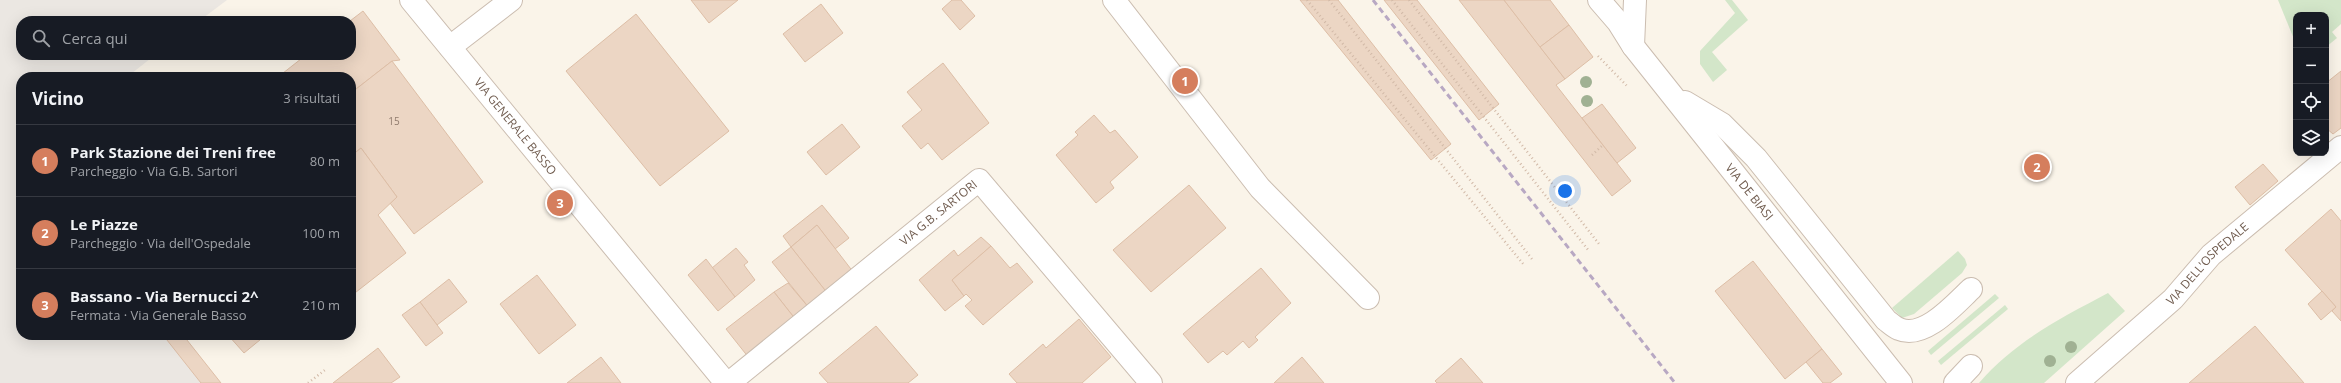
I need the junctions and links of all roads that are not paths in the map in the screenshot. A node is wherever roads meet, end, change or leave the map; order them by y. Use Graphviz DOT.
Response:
graph roads {
  1 [pos="411,0"];
  2 [pos="512,0"];
  3 [pos="1114,0"];
  4 [pos="1599,0"];
  5 [pos="1618,0"];
  6 [pos="1635,0"];
  7 [pos="1618,22"];
  8 [pos="1633,46"];
  9 [pos="450,47"];
  10 [pos="1672,94"];
  11 [pos="2341,147"];
  12 [pos="1972,288"];
  13 [pos="1368,298"];
  14 [pos="1971,366"];
  15 [pos="726,383"];
  16 [pos="729,383"];
  17 [pos="1151,383"];
  18 [pos="1901,383"];
  19 [pos="1955,383"];
  20 [pos="2077,383"];
  1 -- 9 [label="street, VIA GENERALE BASSO"];
  2 -- 9 [label="street"];
  3 -- 13 [label="street"];
  4 -- 7 [label="street, VIA DE BIASI"];
  5 -- 7 [label="street"];
  6 -- 8 [label="street"];
  7 -- 8 [label="street, VIA DE BIASI"];
  8 -- 10 [label="street, VIA DE BIASI"];
  9 -- 15 [label="street, VIA GENERALE BASSO"];
  10 -- 12 [label="street"];
  10 -- 18 [label="street, VIA DE BIASI"];
  11 -- 20 [label="street, VIA DELL'OSPEDALE"];
  14 -- 19 [label="street"];
  16 -- 17 [label="street, VIA G.B. SARTORI"];
}
